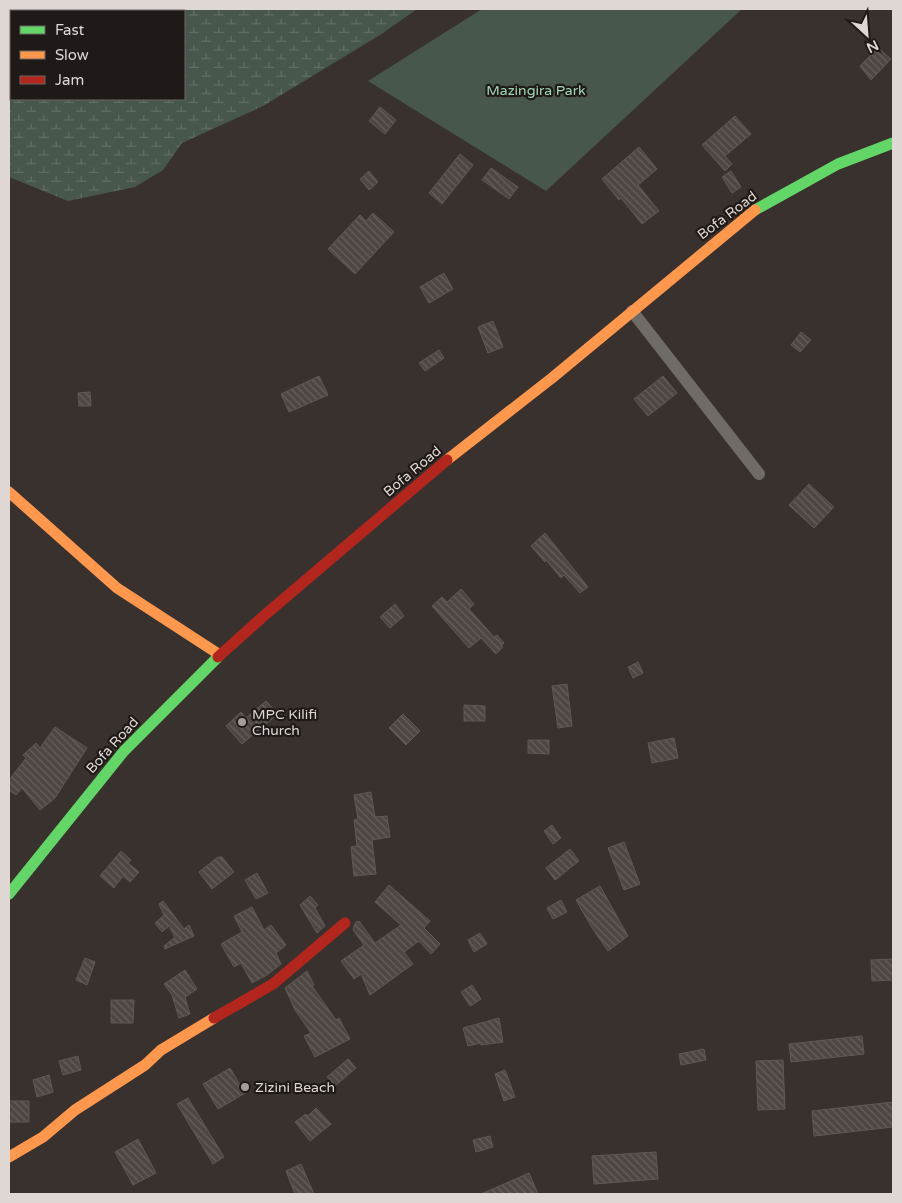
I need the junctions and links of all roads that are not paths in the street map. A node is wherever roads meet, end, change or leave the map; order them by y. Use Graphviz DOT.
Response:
graph roads {
  1 [pos="893,143"];
  2 [pos="632,311"];
  3 [pos="758,474"];
  4 [pos="9,492"];
  5 [pos="220,655"];
  6 [pos="9,894"];
  7 [pos="344,922"];
  8 [pos="9,1157"];
  1 -- 2 [label="street, Bofa Road"];
  2 -- 3 [label="street"];
  2 -- 5 [label="street, Bofa Road"];
  4 -- 5 [label="street"];
  5 -- 6 [label="street, Bofa Road"];
  7 -- 8 [label="street"];
}
